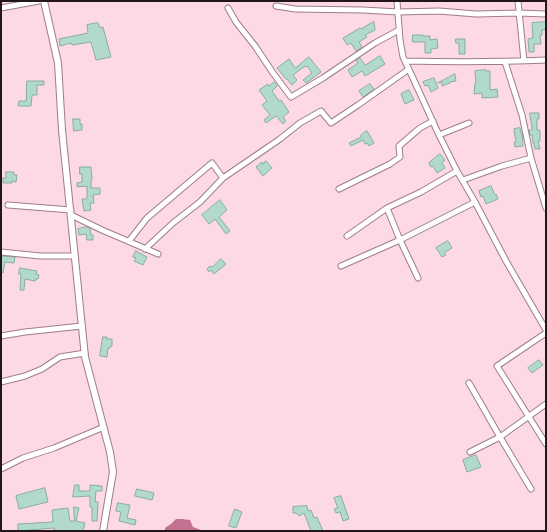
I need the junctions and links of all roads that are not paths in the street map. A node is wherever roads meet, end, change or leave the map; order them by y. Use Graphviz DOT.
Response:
graph roads {
  1 [pos="38,1"];
  2 [pos="44,1"];
  3 [pos="397,1"];
  4 [pos="518,1"];
  5 [pos="276,6"];
  6 [pos="1,8"];
  7 [pos="228,8"];
  8 [pos="398,12"];
  9 [pos="520,13"];
  10 [pos="546,14"];
  11 [pos="399,30"];
  12 [pos="546,60"];
  13 [pos="405,61"];
  14 [pos="524,61"];
  15 [pos="505,62"];
  16 [pos="409,69"];
  17 [pos="433,121"];
  18 [pos="470,123"];
  19 [pos="439,135"];
  20 [pos="531,158"];
  21 [pos="457,171"];
  22 [pos="223,178"];
  23 [pos="462,180"];
  24 [pos="339,189"];
  25 [pos="475,202"];
  26 [pos="8,205"];
  27 [pos="387,208"];
  28 [pos="546,208"];
  29 [pos="71,213"];
  30 [pos="347,236"];
  31 [pos="400,240"];
  32 [pos="128,241"];
  33 [pos="145,249"];
  34 [pos="1,252"];
  35 [pos="158,254"];
  36 [pos="75,256"];
  37 [pos="341,266"];
  38 [pos="418,278"];
  39 [pos="82,326"];
  40 [pos="546,330"];
  41 [pos="546,333"];
  42 [pos="1,336"];
  43 [pos="85,353"];
  44 [pos="1,382"];
  45 [pos="469,383"];
  46 [pos="546,404"];
  47 [pos="529,416"];
  48 [pos="104,428"];
  49 [pos="500,437"];
  50 [pos="546,444"];
  51 [pos="470,452"];
  52 [pos="1,469"];
  53 [pos="531,489"];
  54 [pos="103,531"];
  1 -- 6 [label="street"];
  2 -- 29 [label="street"];
  3 -- 8 [label="street"];
  4 -- 9 [label="street"];
  5 -- 8 [label="street"];
  7 -- 11 [label="street"];
  8 -- 9 [label="street"];
  8 -- 11 [label="street"];
  9 -- 10 [label="street"];
  9 -- 14 [label="street"];
  11 -- 13 [label="street"];
  12 -- 14 [label="street"];
  13 -- 15 [label="street"];
  13 -- 16 [label="street"];
  14 -- 15 [label="street"];
  15 -- 20 [label="street"];
  16 -- 17 [label="street"];
  16 -- 22 [label="street"];
  17 -- 19 [label="street"];
  17 -- 24 [label="street"];
  18 -- 19 [label="street"];
  19 -- 21 [label="street"];
  20 -- 23 [label="street"];
  20 -- 28 [label="street"];
  21 -- 23 [label="street"];
  21 -- 27 [label="street"];
  22 -- 32 [label="street"];
  22 -- 33 [label="street"];
  23 -- 25 [label="street"];
  25 -- 31 [label="street"];
  25 -- 40 [label="street"];
  26 -- 29 [label="street"];
  27 -- 30 [label="street"];
  27 -- 31 [label="street"];
  29 -- 32 [label="street"];
  29 -- 36 [label="street"];
  31 -- 37 [label="street"];
  31 -- 38 [label="street"];
  32 -- 33 [label="street"];
  33 -- 35 [label="street"];
  34 -- 36 [label="street"];
  36 -- 39 [label="street"];
  39 -- 42 [label="street"];
  39 -- 43 [label="street"];
  41 -- 47 [label="street"];
  43 -- 44 [label="street"];
  43 -- 48 [label="street"];
  45 -- 49 [label="street"];
  46 -- 47 [label="street"];
  47 -- 49 [label="street"];
  47 -- 50 [label="street"];
  48 -- 52 [label="street"];
  48 -- 54 [label="street"];
  49 -- 51 [label="street"];
  49 -- 53 [label="street"];
}
